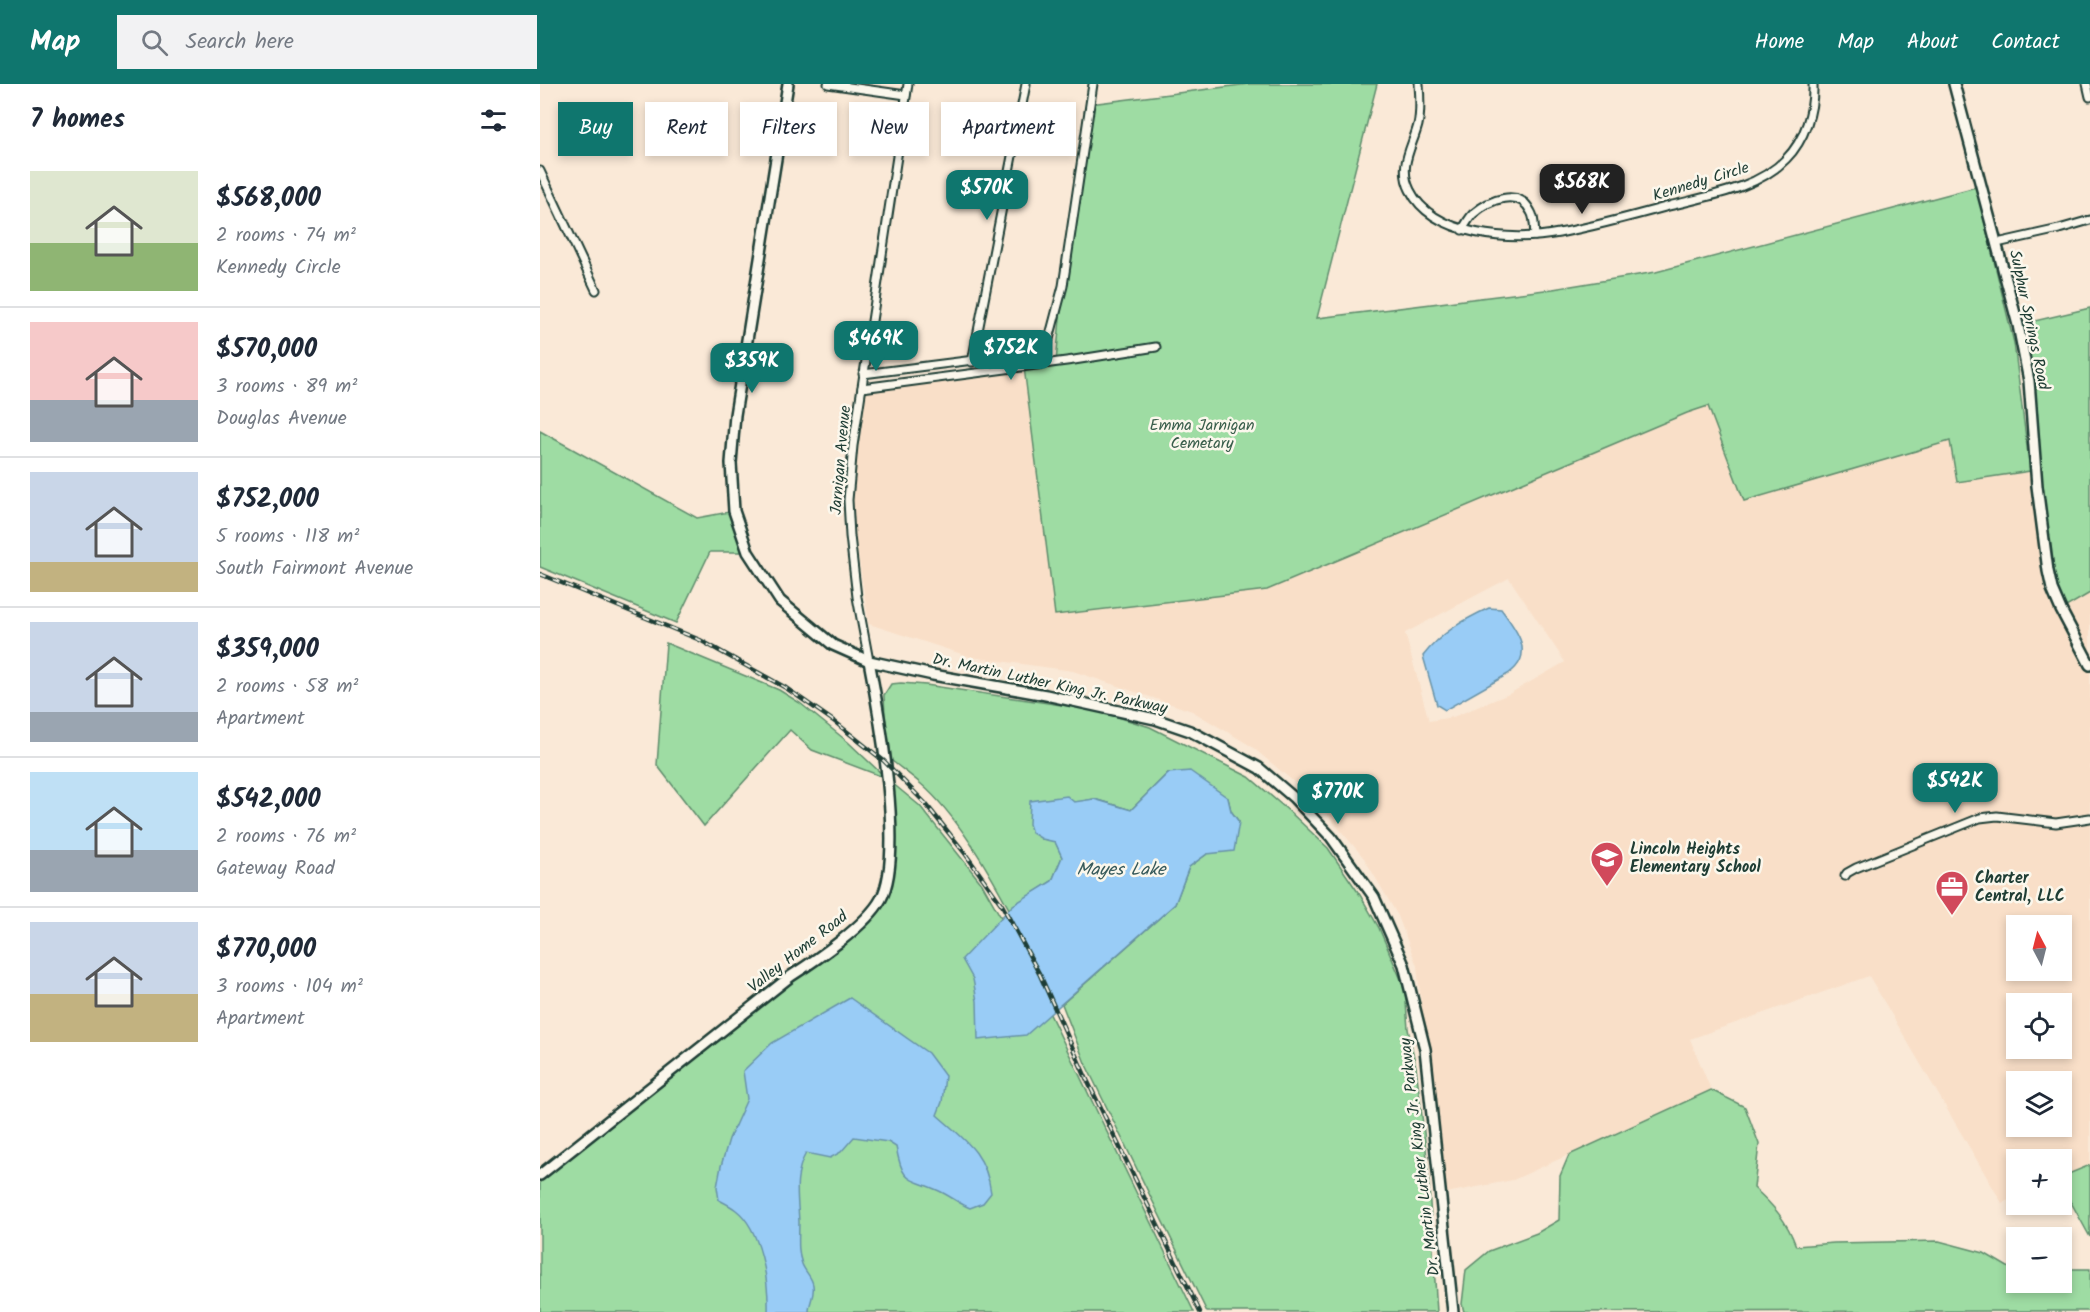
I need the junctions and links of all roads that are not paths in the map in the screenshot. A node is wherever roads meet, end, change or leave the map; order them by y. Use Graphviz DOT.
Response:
graph roads {
  1 [pos="788,84"];
  2 [pos="828,84"];
  3 [pos="908,84"];
  4 [pos="1026,84"];
  5 [pos="1093,84"];
  6 [pos="1419,84"];
  7 [pos="1814,84"];
  8 [pos="1954,84"];
  9 [pos="2087,84"];
  10 [pos="906,95"];
  11 [pos="2090,97"];
  12 [pos="540,171"];
  13 [pos="2090,220"];
  14 [pos="1462,230"];
  15 [pos="1535,236"];
  16 [pos="1997,243"];
  17 [pos="596,290"];
  18 [pos="1156,347"];
  19 [pos="972,362"];
  20 [pos="863,374"];
  21 [pos="862,388"];
  22 [pos="869,661"];
  23 [pos="2090,665"];
  24 [pos="2090,818"];
  25 [pos="1845,876"];
  26 [pos="540,1175"];
  27 [pos="1453,1312"];
  1 -- 22 [label="main road, Dr. Martin Luther King Jr. Parkway"];
  2 -- 10 [label="street"];
  3 -- 10 [label="street, Jarnigan Avenue"];
  4 -- 19 [label="street"];
  5 -- 19 [label="street"];
  6 -- 14 [label="street, Kennedy Circle"];
  7 -- 15 [label="street, Kennedy Circle"];
  8 -- 16 [label="main road, Sulphur Springs Road"];
  9 -- 11 [label="street"];
  10 -- 20 [label="street, Jarnigan Avenue"];
  12 -- 17 [label="street"];
  13 -- 16 [label="street"];
  14 -- 15 [label="street, Kennedy Circle"];
  14 -- 15 [label="street"];
  16 -- 23 [label="main road, Sulphur Springs Road"];
  18 -- 21 [label="street"];
  19 -- 20 [label="street"];
  20 -- 21 [label="street, Jarnigan Avenue"];
  21 -- 22 [label="street, Jarnigan Avenue"];
  22 -- 26 [label="main road, Valley Home Road"];
  22 -- 27 [label="main road, Dr. Martin Luther King Jr. Parkway"];
  24 -- 25 [label="street"];
}
